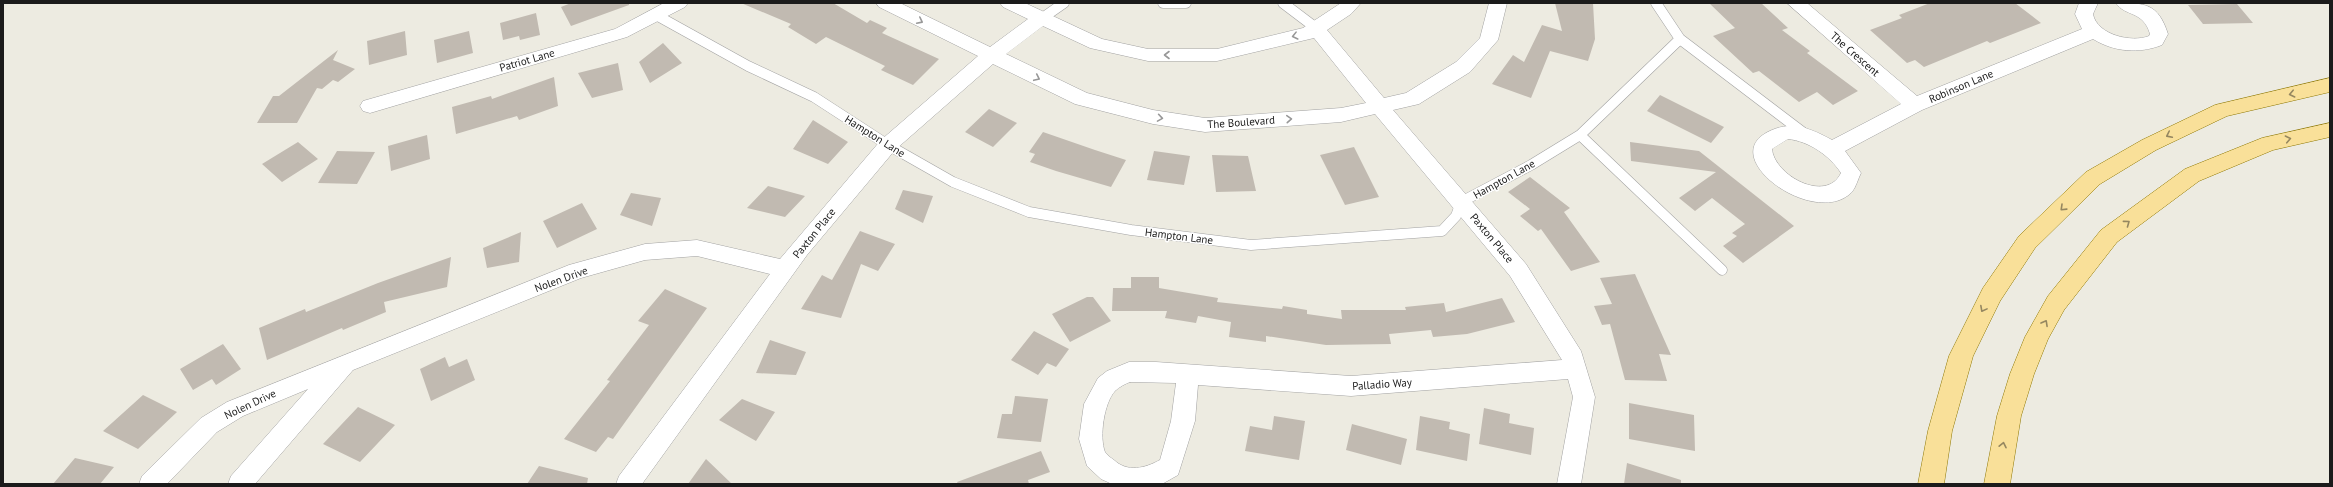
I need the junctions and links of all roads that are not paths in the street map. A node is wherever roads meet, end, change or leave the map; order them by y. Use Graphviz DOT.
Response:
graph roads {
  1 [pos="679,3"];
  2 [pos="885,3"];
  3 [pos="1009,3"];
  4 [pos="1064,3"];
  5 [pos="1163,3"];
  6 [pos="1186,3"];
  7 [pos="1283,3"];
  8 [pos="1352,3"];
  9 [pos="1498,3"];
  10 [pos="1656,3"];
  11 [pos="1796,3"];
  12 [pos="2089,3"];
  13 [pos="2126,3"];
  14 [pos="656,15"];
  15 [pos="1041,19"];
  16 [pos="1316,28"];
  17 [pos="2094,31"];
  18 [pos="1680,39"];
  19 [pos="990,56"];
  20 [pos="2330,85"];
  21 [pos="1915,105"];
  22 [pos="370,106"];
  23 [pos="1379,106"];
  24 [pos="2330,130"];
  25 [pos="1580,135"];
  26 [pos="1806,135"];
  27 [pos="888,145"];
  28 [pos="1832,149"];
  29 [pos="1461,202"];
  30 [pos="785,269"];
  31 [pos="1722,270"];
  32 [pos="345,363"];
  33 [pos="1576,369"];
  34 [pos="1188,374"];
  35 [pos="151,484"];
  36 [pos="240,484"];
  37 [pos="628,484"];
  38 [pos="1569,484"];
  39 [pos="1931,484"];
  40 [pos="1997,484"];
  1 -- 14 [label="street, Patriot Lane"];
  2 -- 19 [label="street, The Boulevard, one-way"];
  3 -- 15 [label="street"];
  4 -- 15 [label="lane"];
  5 -- 6 [label="lane"];
  7 -- 16 [label="lane"];
  8 -- 16 [label="street"];
  9 -- 23 [label="street, The Boulevard"];
  10 -- 18 [label="lane"];
  11 -- 21 [label="street, The Crescent"];
  12 -- 17 [label="street"];
  13 -- 17 [label="street"];
  14 -- 22 [label="street, Patriot Lane"];
  14 -- 27 [label="lane, Hampton Lane"];
  16 -- 15 [label="street, one-way"];
  15 -- 19 [label="street, Paxton Place"];
  16 -- 23 [label="street, Paxton Place"];
  17 -- 21 [label="street, Robinson Lane"];
  18 -- 25 [label="lane, Hampton Lane"];
  18 -- 26 [label="lane"];
  19 -- 23 [label="street, The Boulevard, one-way"];
  19 -- 27 [label="street, Paxton Place"];
  20 -- 39 [label="main road, one-way"];
  21 -- 28 [label="street, Robinson Lane"];
  23 -- 29 [label="street, Paxton Place"];
  40 -- 24 [label="main road, one-way"];
  25 -- 29 [label="lane, Hampton Lane"];
  25 -- 31 [label="lane"];
  26 -- 28 [label="street"];
  26 -- 28 [label="street"];
  27 -- 29 [label="lane, Hampton Lane"];
  27 -- 30 [label="street, Paxton Place"];
  29 -- 33 [label="street, Paxton Place"];
  30 -- 32 [label="street, Nolen Drive"];
  30 -- 37 [label="street, Paxton Place"];
  32 -- 35 [label="street, Nolen Drive"];
  32 -- 36 [label="street, Nolen Drive"];
  33 -- 34 [label="street, Palladio Way"];
  33 -- 38 [label="street, Paxton Place"];
  34 -- 34 [label="street, Palladio Way"];
}
